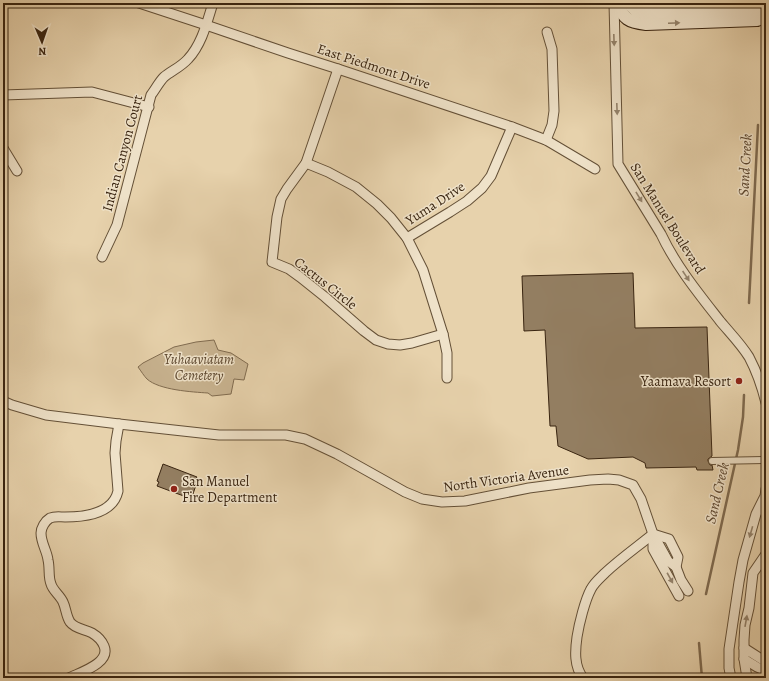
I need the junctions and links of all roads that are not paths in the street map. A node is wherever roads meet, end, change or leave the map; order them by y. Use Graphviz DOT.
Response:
graph roads {
  1 [pos="139,3"];
  2 [pos="213,3"];
  3 [pos="614,3"];
  4 [pos="618,3"];
  5 [pos="633,12"];
  6 [pos="766,15"];
  7 [pos="206,25"];
  8 [pos="547,32"];
  9 [pos="338,69"];
  10 [pos="3,95"];
  11 [pos="149,106"];
  12 [pos="512,127"];
  13 [pos="546,140"];
  14 [pos="3,148"];
  15 [pos="306,163"];
  16 [pos="595,169"];
  17 [pos="17,171"];
  18 [pos="407,238"];
  19 [pos="102,257"];
  20 [pos="443,334"];
  21 [pos="448,378"];
  22 [pos="3,401"];
  23 [pos="766,404"];
  24 [pos="119,424"];
  25 [pos="712,460"];
  26 [pos="766,460"];
  27 [pos="766,489"];
  28 [pos="653,534"];
  29 [pos="766,554"];
  30 [pos="688,591"];
  31 [pos="679,596"];
  32 [pos="744,648"];
  33 [pos="744,659"];
  34 [pos="766,662"];
  35 [pos="766,671"];
  36 [pos="70,678"];
  37 [pos="583,678"];
  38 [pos="731,678"];
  39 [pos="748,678"];
  1 -- 7 [label="street, East Piedmont Drive"];
  2 -- 7 [label="street, Indian Canyon Court"];
  3 -- 23 [label="street, San Manuel Boulevard, one-way"];
  4 -- 5 [label="main road"];
  5 -- 6 [label="main road"];
  7 -- 9 [label="street, East Piedmont Drive"];
  7 -- 11 [label="street, Indian Canyon Court"];
  8 -- 13 [label="street"];
  9 -- 12 [label="street, East Piedmont Drive"];
  9 -- 15 [label="street, Cactus Circle"];
  10 -- 11 [label="street"];
  11 -- 19 [label="street, Indian Canyon Court"];
  12 -- 13 [label="street, East Piedmont Drive"];
  12 -- 18 [label="street, Yuma Drive"];
  13 -- 16 [label="street, East Piedmont Drive"];
  14 -- 17 [label="street"];
  15 -- 18 [label="street"];
  15 -- 20 [label="street, Cactus Circle"];
  18 -- 20 [label="street"];
  20 -- 21 [label="street"];
  22 -- 24 [label="street, North Victoria Avenue"];
  24 -- 28 [label="street, North Victoria Avenue"];
  24 -- 36 [label="street"];
  25 -- 26 [label="street"];
  27 -- 38 [label="street, one-way"];
  28 -- 30 [label="street"];
  28 -- 31 [label="street, North Victoria Avenue, one-way"];
  28 -- 37 [label="street"];
  32 -- 29 [label="street, one-way"];
  32 -- 33 [label="street"];
  32 -- 34 [label="street"];
  33 -- 35 [label="street"];
  33 -- 39 [label="street"];
}
